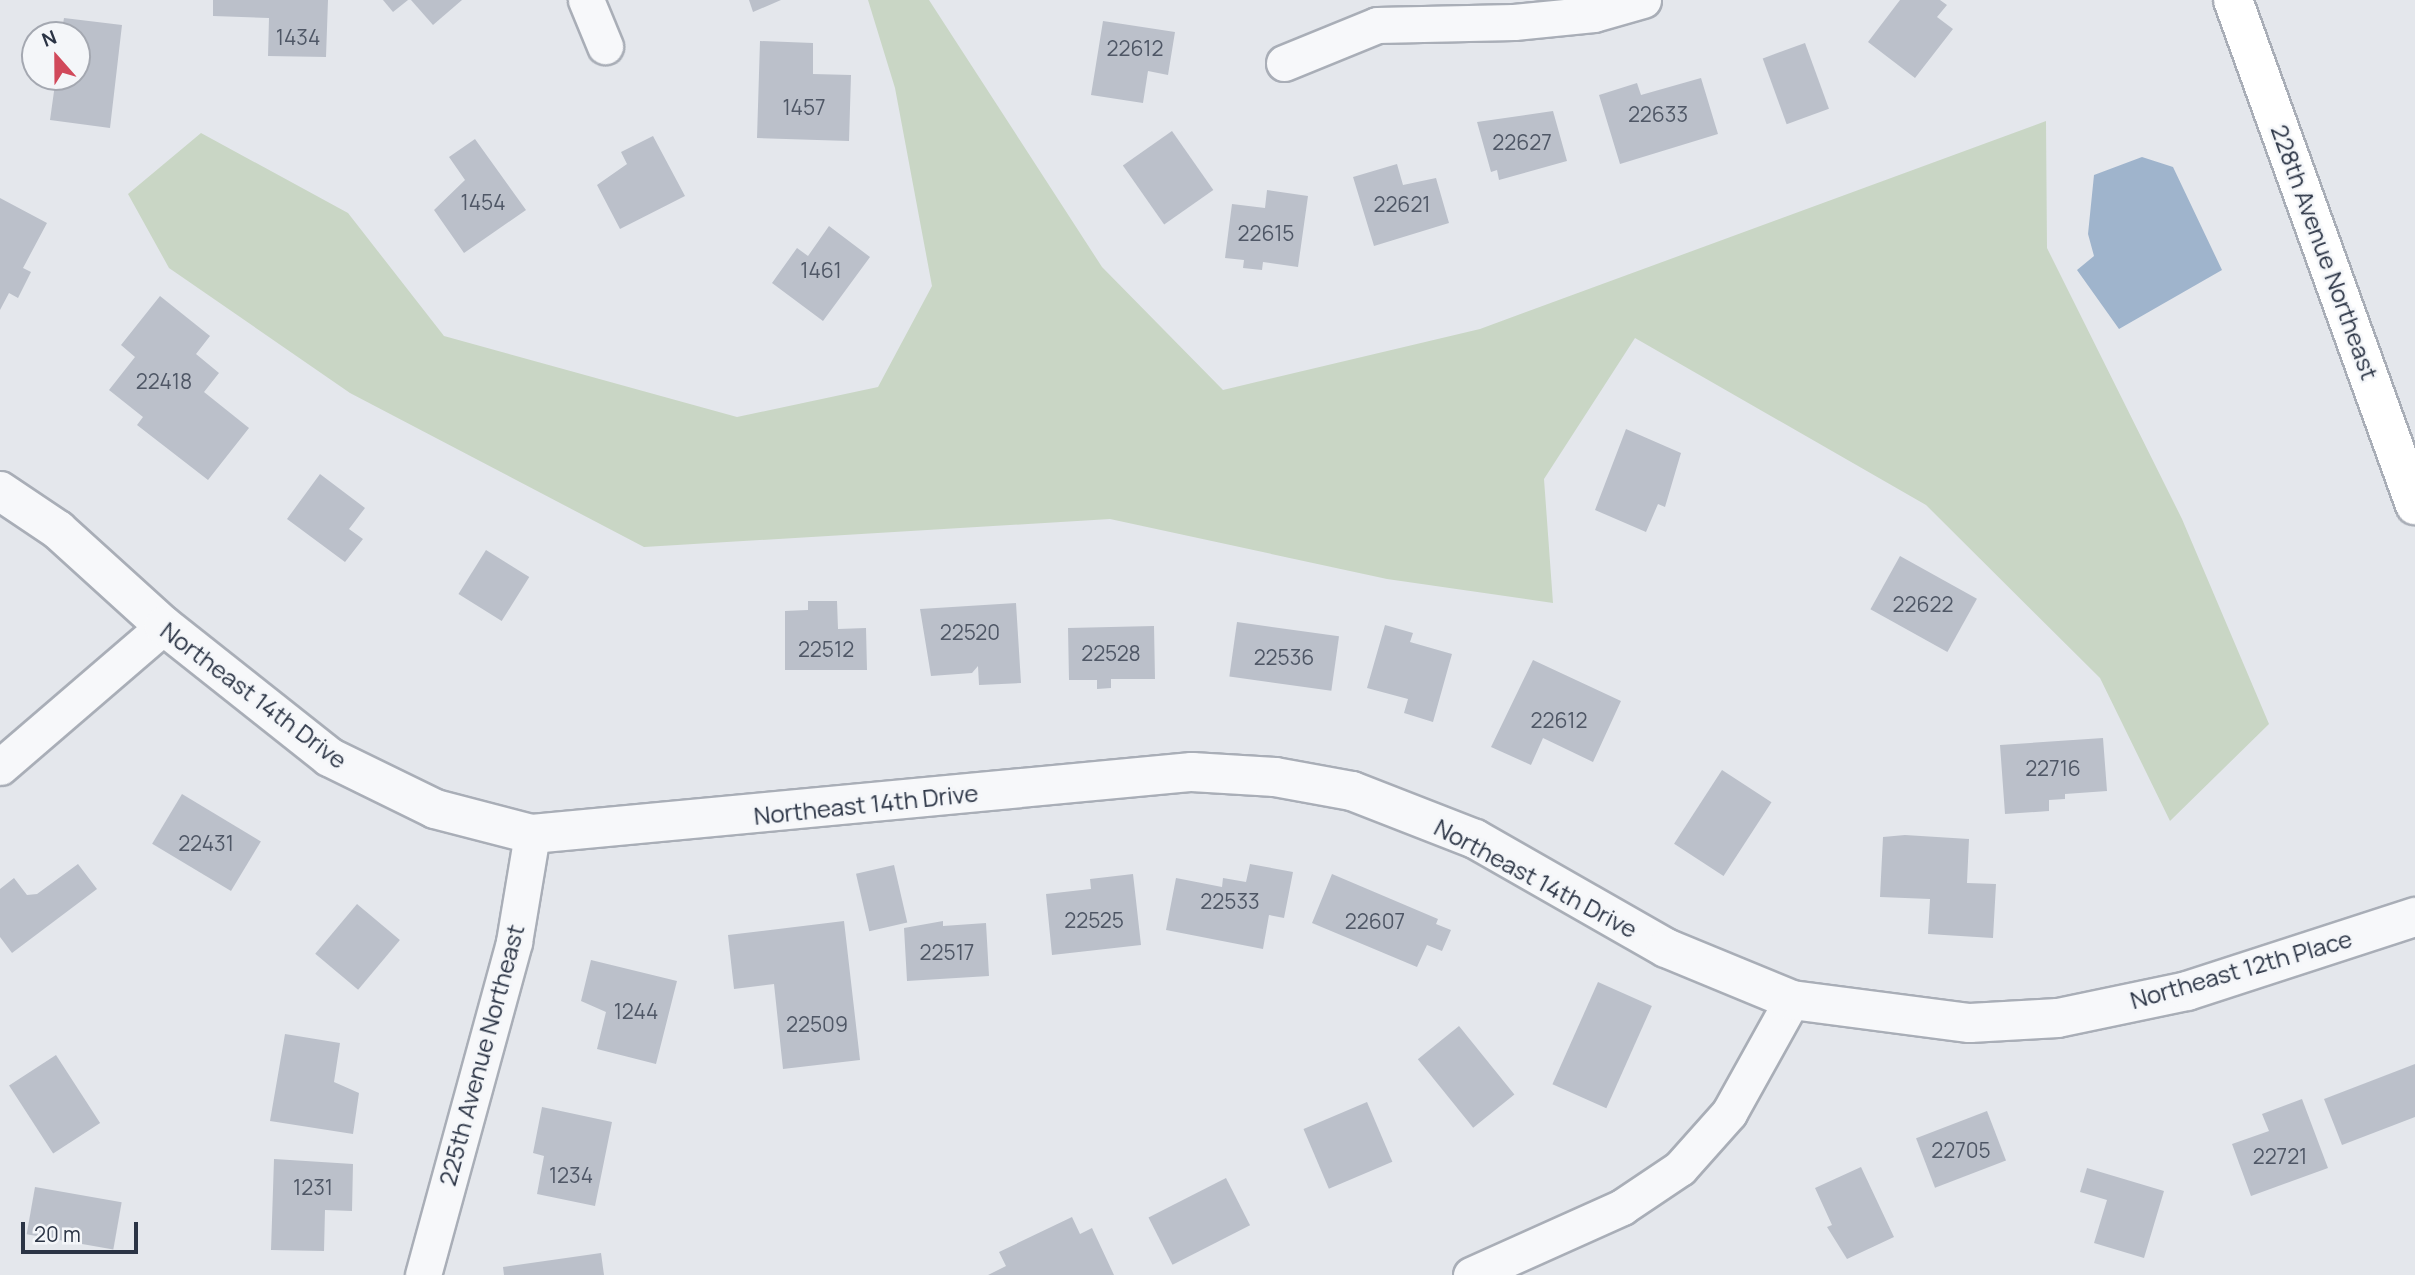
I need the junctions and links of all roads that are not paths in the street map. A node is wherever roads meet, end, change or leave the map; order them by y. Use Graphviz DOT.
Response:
graph roads {
  1 [pos="586,0"];
  2 [pos="1643,0"];
  3 [pos="2233,0"];
  4 [pos="605,46"];
  5 [pos="1284,63"];
  6 [pos="0,491"];
  7 [pos="2415,505"];
  8 [pos="164,626"];
  9 [pos="0,767"];
  10 [pos="532,834"];
  11 [pos="2415,917"];
  12 [pos="1792,1000"];
  13 [pos="423,1275"];
  14 [pos="1471,1275"];
  1 -- 4 [label="street"];
  2 -- 5 [label="street"];
  3 -- 7 [label="main road, 228th Avenue Northeast"];
  6 -- 8 [label="street, Northeast 14th Drive"];
  8 -- 9 [label="street"];
  8 -- 10 [label="street, Northeast 14th Drive"];
  10 -- 12 [label="street, Northeast 14th Drive"];
  10 -- 13 [label="street, 225th Avenue Northeast"];
  11 -- 12 [label="street, Northeast 12th Place"];
  12 -- 14 [label="street"];
}
